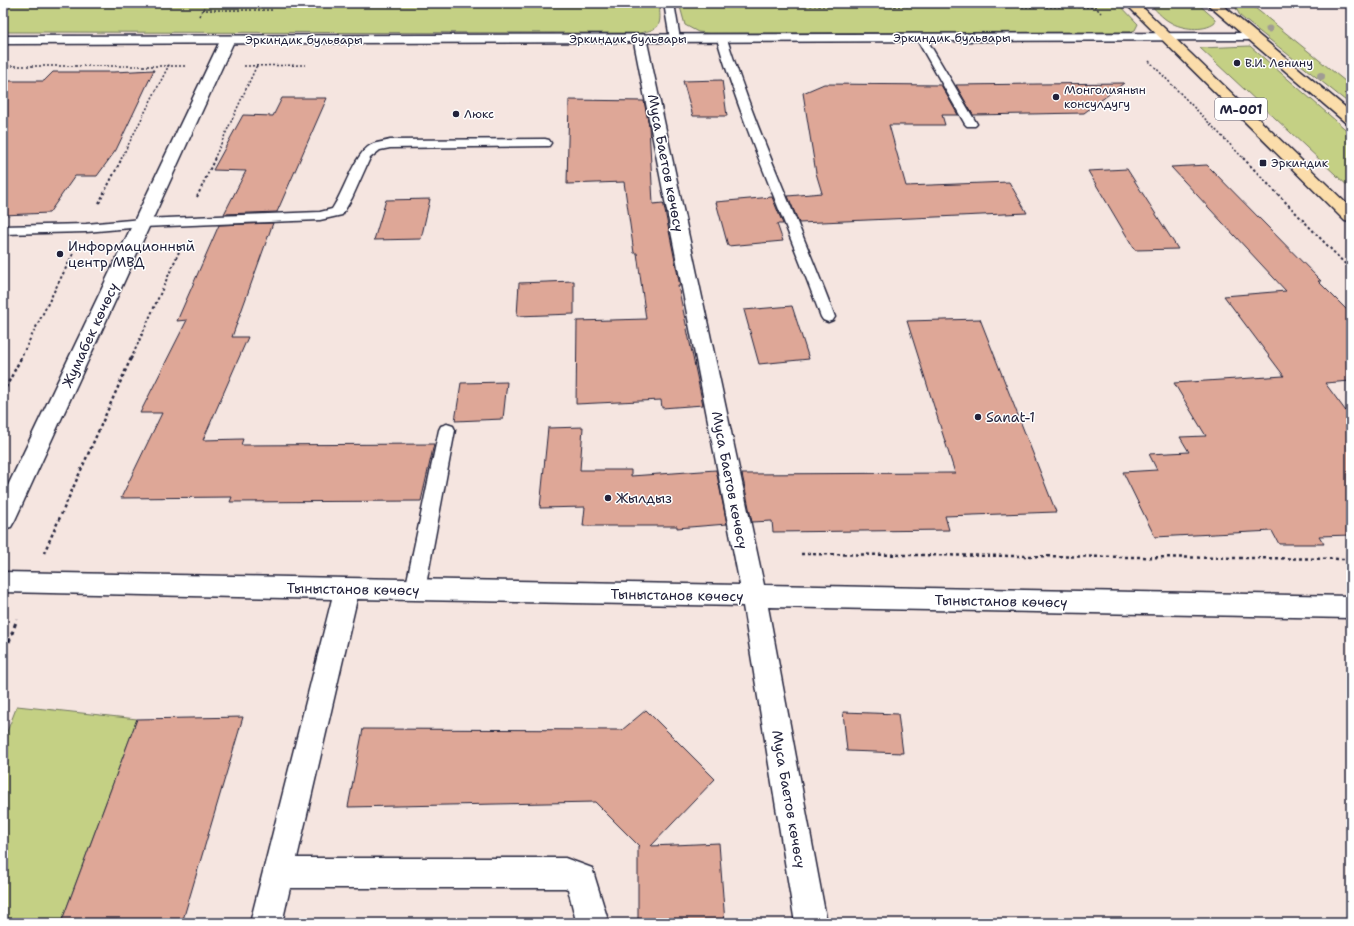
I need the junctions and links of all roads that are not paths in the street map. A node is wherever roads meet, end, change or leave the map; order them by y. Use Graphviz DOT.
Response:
graph roads {
  1 [pos="669,3"];
  2 [pos="1131,3"];
  3 [pos="1212,3"];
  4 [pos="1168,37"];
  5 [pos="1252,37"];
  6 [pos="921,38"];
  7 [pos="640,39"];
  8 [pos="675,39"];
  9 [pos="722,39"];
  10 [pos="3,40"];
  11 [pos="227,40"];
  12 [pos="1351,120"];
  13 [pos="971,124"];
  14 [pos="545,143"];
  15 [pos="1351,217"];
  16 [pos="142,223"];
  17 [pos="3,230"];
  18 [pos="828,316"];
  19 [pos="447,430"];
  20 [pos="3,520"];
  21 [pos="3,582"];
  22 [pos="346,589"];
  23 [pos="415,590"];
  24 [pos="754,596"];
  25 [pos="1351,607"];
  26 [pos="278,873"];
  27 [pos="266,923"];
  28 [pos="591,923"];
  29 [pos="811,923"];
  1 -- 8 [label="lane"];
  2 -- 4 [label="main road, М-001"];
  3 -- 5 [label="main road"];
  4 -- 5 [label="street, Эркиндик бульвары"];
  4 -- 6 [label="street, Эркиндик бульвары"];
  4 -- 15 [label="main road, М-001"];
  5 -- 12 [label="main road"];
  6 -- 9 [label="street, Эркиндик бульвары"];
  6 -- 13 [label="lane"];
  7 -- 8 [label="street, Эркиндик бульвары"];
  7 -- 11 [label="street, Эркиндик бульвары"];
  7 -- 24 [label="street, Муса Баетов көчөсү"];
  8 -- 9 [label="street, Эркиндик бульвары"];
  9 -- 18 [label="lane"];
  10 -- 11 [label="street, Эркиндик бульвары"];
  11 -- 16 [label="street, Жумабек көчөсү"];
  14 -- 16 [label="lane"];
  16 -- 17 [label="lane"];
  16 -- 20 [label="street, Жумабек көчөсү"];
  19 -- 23 [label="lane"];
  21 -- 22 [label="street, Тыныстанов көчөсү"];
  22 -- 23 [label="street, Тыныстанов көчөсү"];
  22 -- 26 [label="street"];
  23 -- 24 [label="street, Тыныстанов көчөсү"];
  24 -- 25 [label="street, Тыныстанов көчөсү"];
  24 -- 29 [label="street, Муса Баетов көчөсү"];
  26 -- 27 [label="street"];
  26 -- 28 [label="street"];
}
